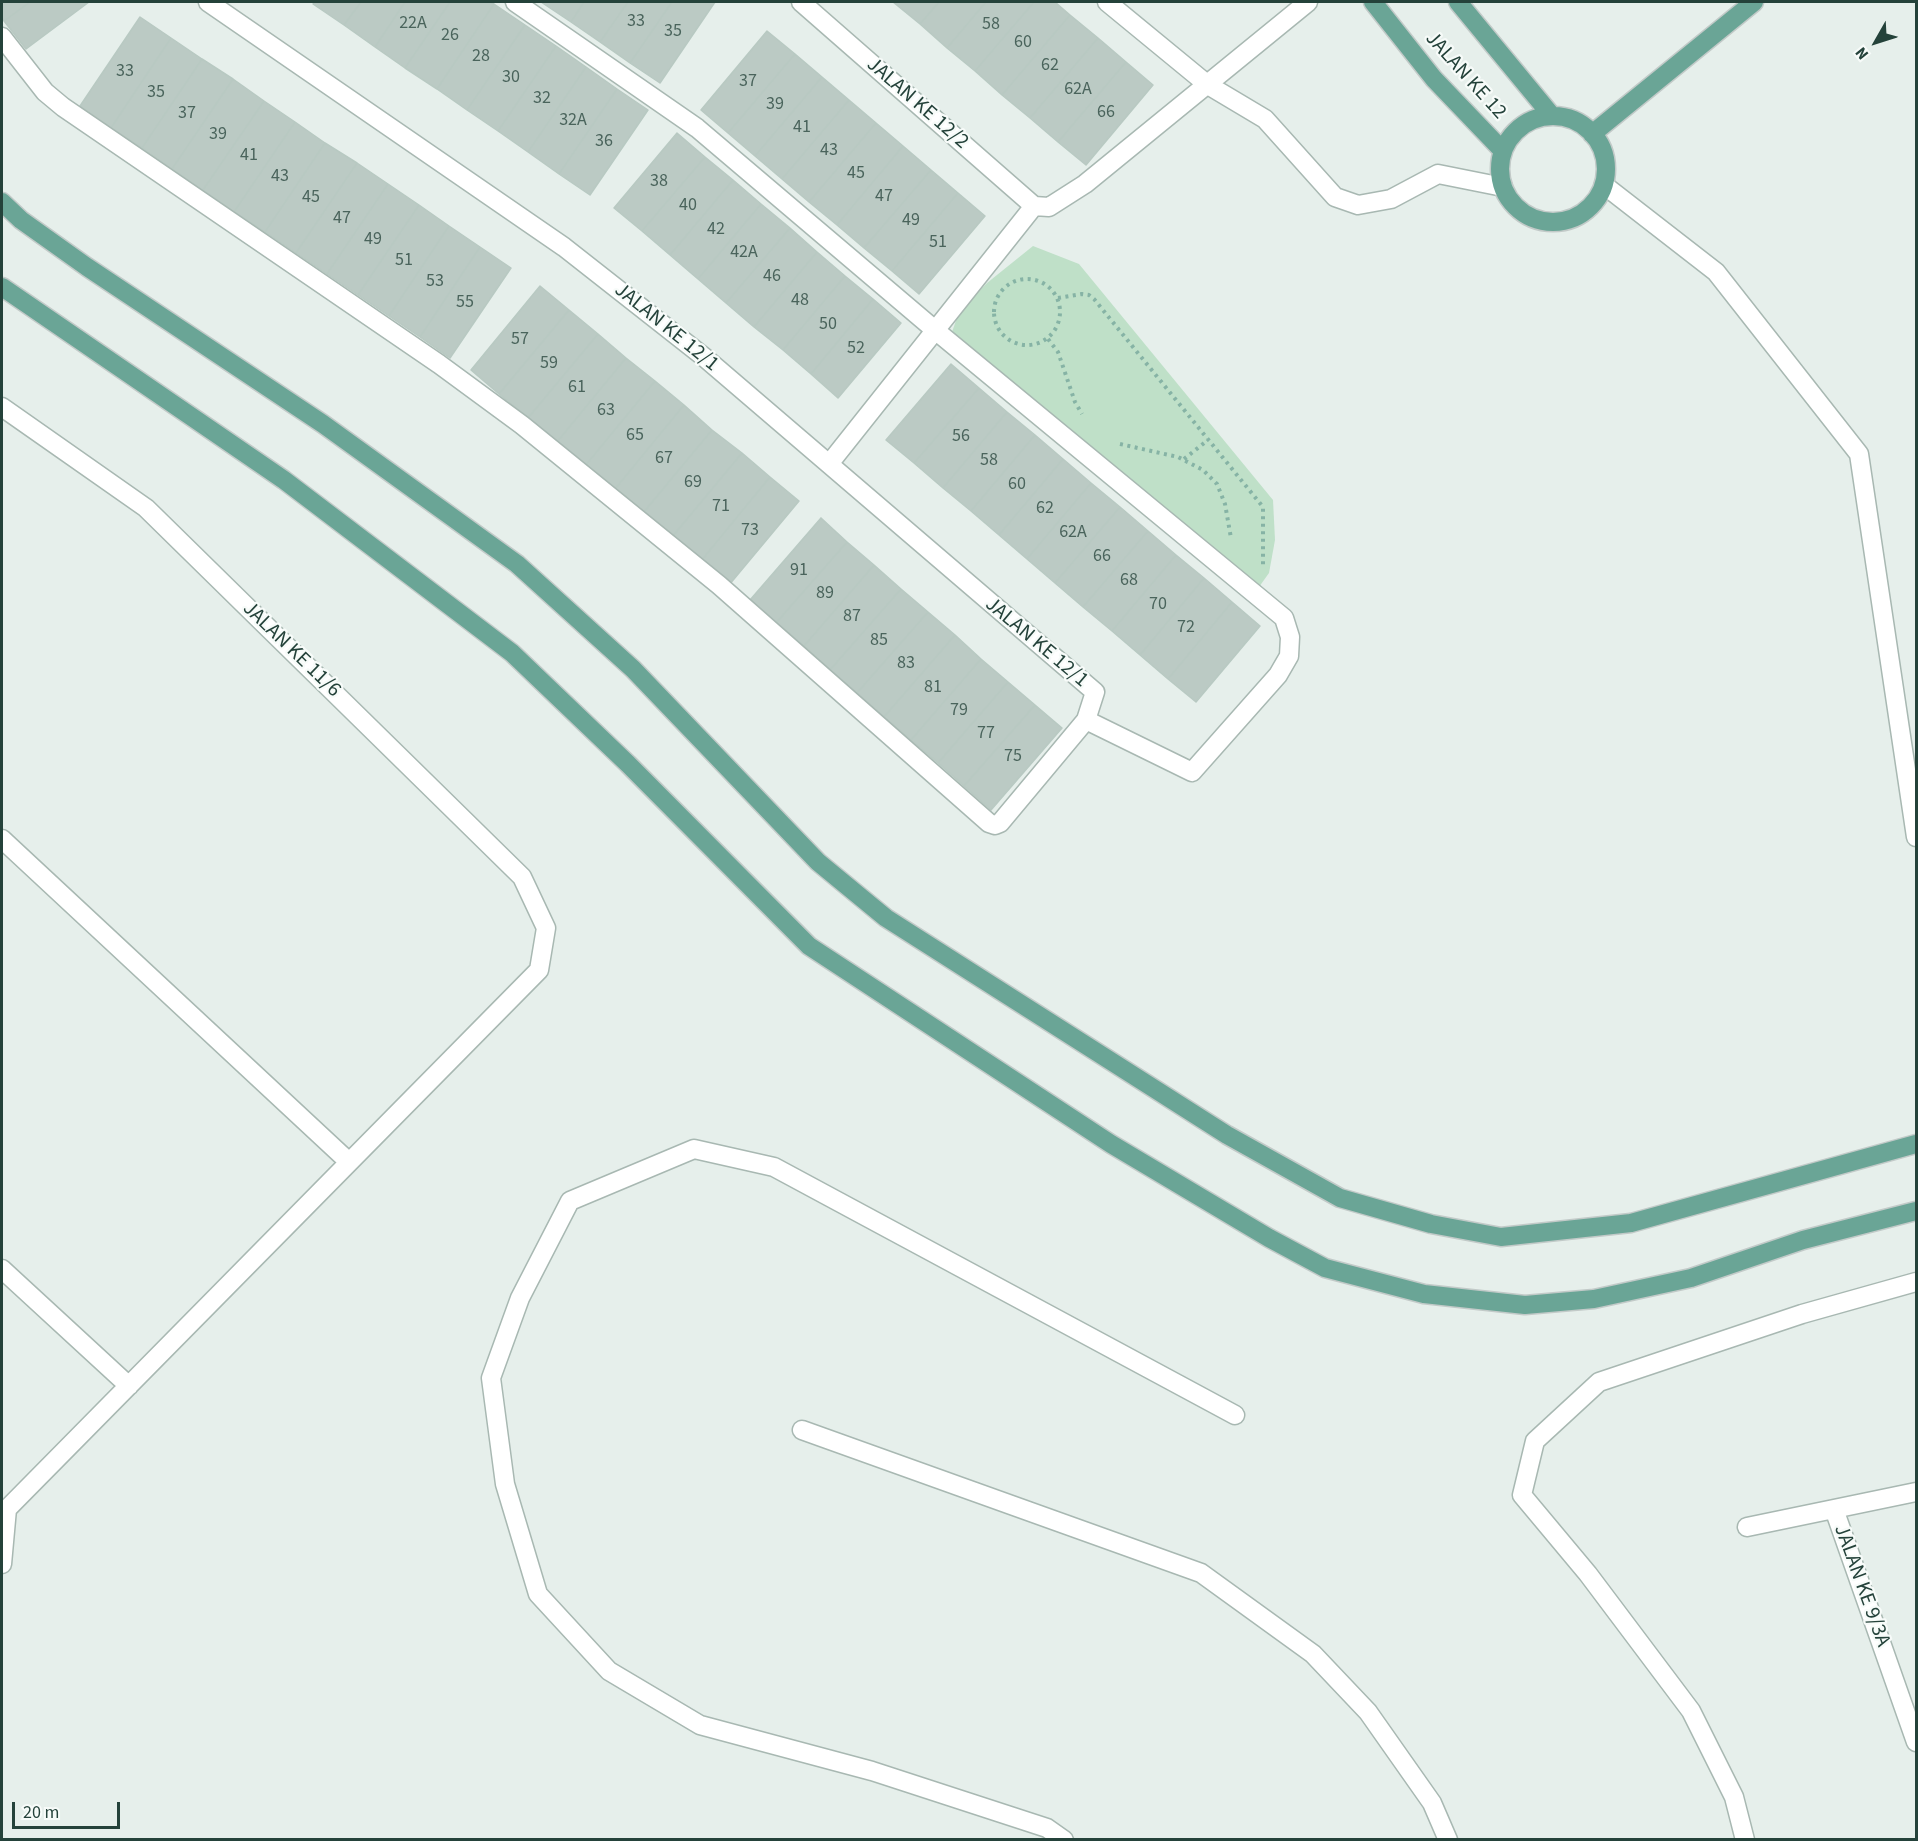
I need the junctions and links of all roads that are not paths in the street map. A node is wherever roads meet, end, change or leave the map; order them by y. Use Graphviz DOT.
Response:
graph roads {
  1 [pos="208,2"];
  2 [pos="515,2"];
  3 [pos="801,2"];
  4 [pos="1107,2"];
  5 [pos="1308,2"];
  6 [pos="1373,2"];
  7 [pos="1458,2"];
  8 [pos="1754,2"];
  9 [pos="2,36"];
  10 [pos="1208,85"];
  11 [pos="1552,116"];
  12 [pos="1592,134"];
  13 [pos="1503,151"];
  14 [pos="1604,185"];
  15 [pos="1503,187"];
  16 [pos="2,202"];
  17 [pos="1034,206"];
  18 [pos="2,287"];
  19 [pos="935,330"];
  20 [pos="2,406"];
  21 [pos="829,464"];
  22 [pos="1086,720"];
  23 [pos="1917,837"];
  24 [pos="2,839"];
  25 [pos="1917,1144"];
  26 [pos="349,1162"];
  27 [pos="1917,1211"];
  28 [pos="2,1269"];
  29 [pos="1917,1282"];
  30 [pos="129,1386"];
  31 [pos="1235,1415"];
  32 [pos="802,1430"];
  33 [pos="1917,1492"];
  34 [pos="1834,1509"];
  35 [pos="1747,1527"];
  36 [pos="2,1564"];
  37 [pos="1917,1742"];
  38 [pos="1064,1839"];
  39 [pos="1448,1839"];
  40 [pos="1745,1839"];
  1 -- 21 [label="street, JALAN KE 12/1"];
  2 -- 19 [label="street"];
  3 -- 17 [label="street, JALAN KE 12/2"];
  4 -- 10 [label="street"];
  5 -- 10 [label="street"];
  6 -- 13 [label="main road, JALAN KE 12"];
  7 -- 11 [label="main road, JALAN KE 12"];
  8 -- 12 [label="main road"];
  9 -- 22 [label="street"];
  10 -- 15 [label="street"];
  10 -- 17 [label="street"];
  11 -- 12 [label="main road"];
  11 -- 13 [label="main road"];
  12 -- 14 [label="main road"];
  13 -- 15 [label="main road"];
  14 -- 15 [label="main road"];
  14 -- 23 [label="street"];
  16 -- 25 [label="main road"];
  17 -- 19 [label="street"];
  18 -- 27 [label="main road"];
  19 -- 21 [label="street"];
  19 -- 22 [label="street"];
  20 -- 26 [label="street, JALAN KE 11/6"];
  21 -- 22 [label="street, JALAN KE 12/1"];
  24 -- 26 [label="street"];
  26 -- 30 [label="street"];
  28 -- 30 [label="street"];
  29 -- 40 [label="street"];
  30 -- 36 [label="street"];
  31 -- 38 [label="street"];
  32 -- 39 [label="street"];
  33 -- 34 [label="street, JALAN KE 9/3A"];
  34 -- 35 [label="street"];
  34 -- 37 [label="street, JALAN KE 9/3A"];
}
